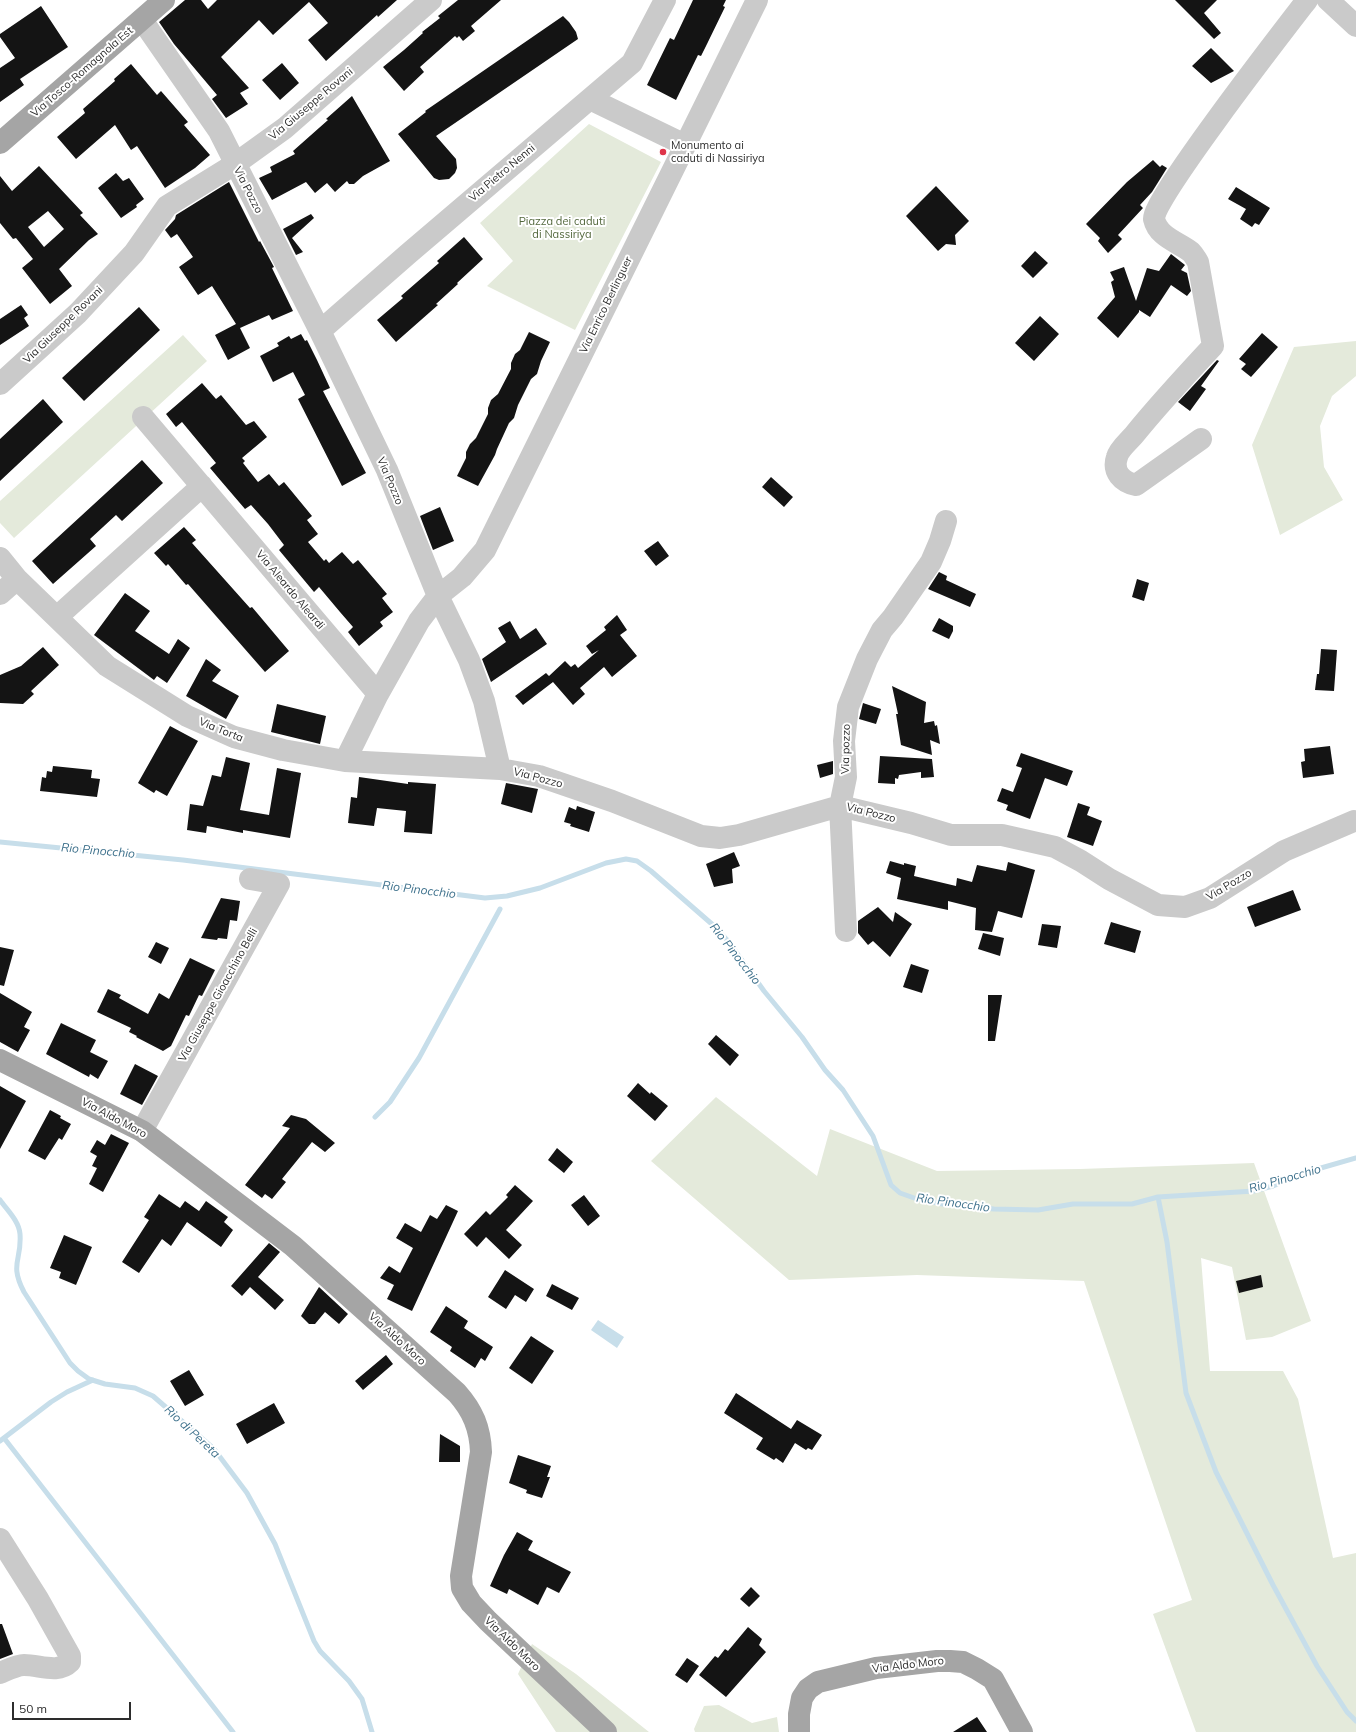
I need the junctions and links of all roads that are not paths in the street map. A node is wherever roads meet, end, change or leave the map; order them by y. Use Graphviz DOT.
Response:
graph roads {
  1 [pos="164,0"];
  2 [pos="431,0"];
  3 [pos="664,0"];
  4 [pos="757,0"];
  5 [pos="1307,0"];
  6 [pos="1328,0"];
  7 [pos="142,20"];
  8 [pos="1356,26"];
  9 [pos="590,99"];
  10 [pos="0,143"];
  11 [pos="685,145"];
  12 [pos="235,164"];
  13 [pos="320,332"];
  14 [pos="0,384"];
  15 [pos="142,417"];
  16 [pos="1200,439"];
  17 [pos="202,486"];
  18 [pos="946,521"];
  19 [pos="0,558"];
  20 [pos="18,579"];
  21 [pos="0,594"];
  22 [pos="438,596"];
  23 [pos="57,616"];
  24 [pos="378,694"];
  25 [pos="345,761"];
  26 [pos="500,768"];
  27 [pos="840,806"];
  28 [pos="1354,821"];
  29 [pos="250,879"];
  30 [pos="846,931"];
  31 [pos="0,1060"];
  32 [pos="142,1131"];
  33 [pos="0,1538"];
  34 [pos="0,1672"];
  35 [pos="606,1732"];
  36 [pos="799,1732"];
  37 [pos="1022,1732"];
  1 -- 7 [label="main road, Via Tosco-Romagnola Est"];
  2 -- 12 [label="street, Via Giuseppe Rovani"];
  3 -- 9 [label="street, Via Pietro Nenni"];
  4 -- 11 [label="street, Via Enrico Berlinguer"];
  5 -- 16 [label="street"];
  6 -- 8 [label="street"];
  7 -- 10 [label="main road, Via Tosco-Romagnola Est"];
  7 -- 12 [label="street, Via Pozzo"];
  9 -- 11 [label="street"];
  9 -- 13 [label="street, Via Pietro Nenni"];
  11 -- 22 [label="street, Via Enrico Berlinguer"];
  12 -- 13 [label="street, Via Pozzo"];
  12 -- 14 [label="street, Via Giuseppe Rovani"];
  13 -- 22 [label="street, Via Pozzo"];
  15 -- 17 [label="street, Via Aleardo Aleardi"];
  17 -- 23 [label="street"];
  17 -- 24 [label="street, Via Aleardo Aleardi"];
  18 -- 27 [label="street, Via pozzo"];
  19 -- 20 [label="street, Via Torta"];
  20 -- 21 [label="street"];
  20 -- 23 [label="street, Via Torta"];
  22 -- 24 [label="street"];
  22 -- 26 [label="street, Via Pozzo"];
  23 -- 25 [label="street, Via Torta"];
  24 -- 25 [label="street"];
  25 -- 26 [label="street, Via Torta"];
  26 -- 27 [label="street, Via Pozzo"];
  27 -- 28 [label="street, Via Pozzo"];
  27 -- 30 [label="street, Via pozzo"];
  29 -- 32 [label="street, Via Giuseppe Gioacchino Belli"];
  31 -- 32 [label="main road, Via Aldo Moro"];
  32 -- 35 [label="main road, Via Aldo Moro"];
  33 -- 34 [label="street"];
  36 -- 37 [label="main road, Via Aldo Moro"];
}
